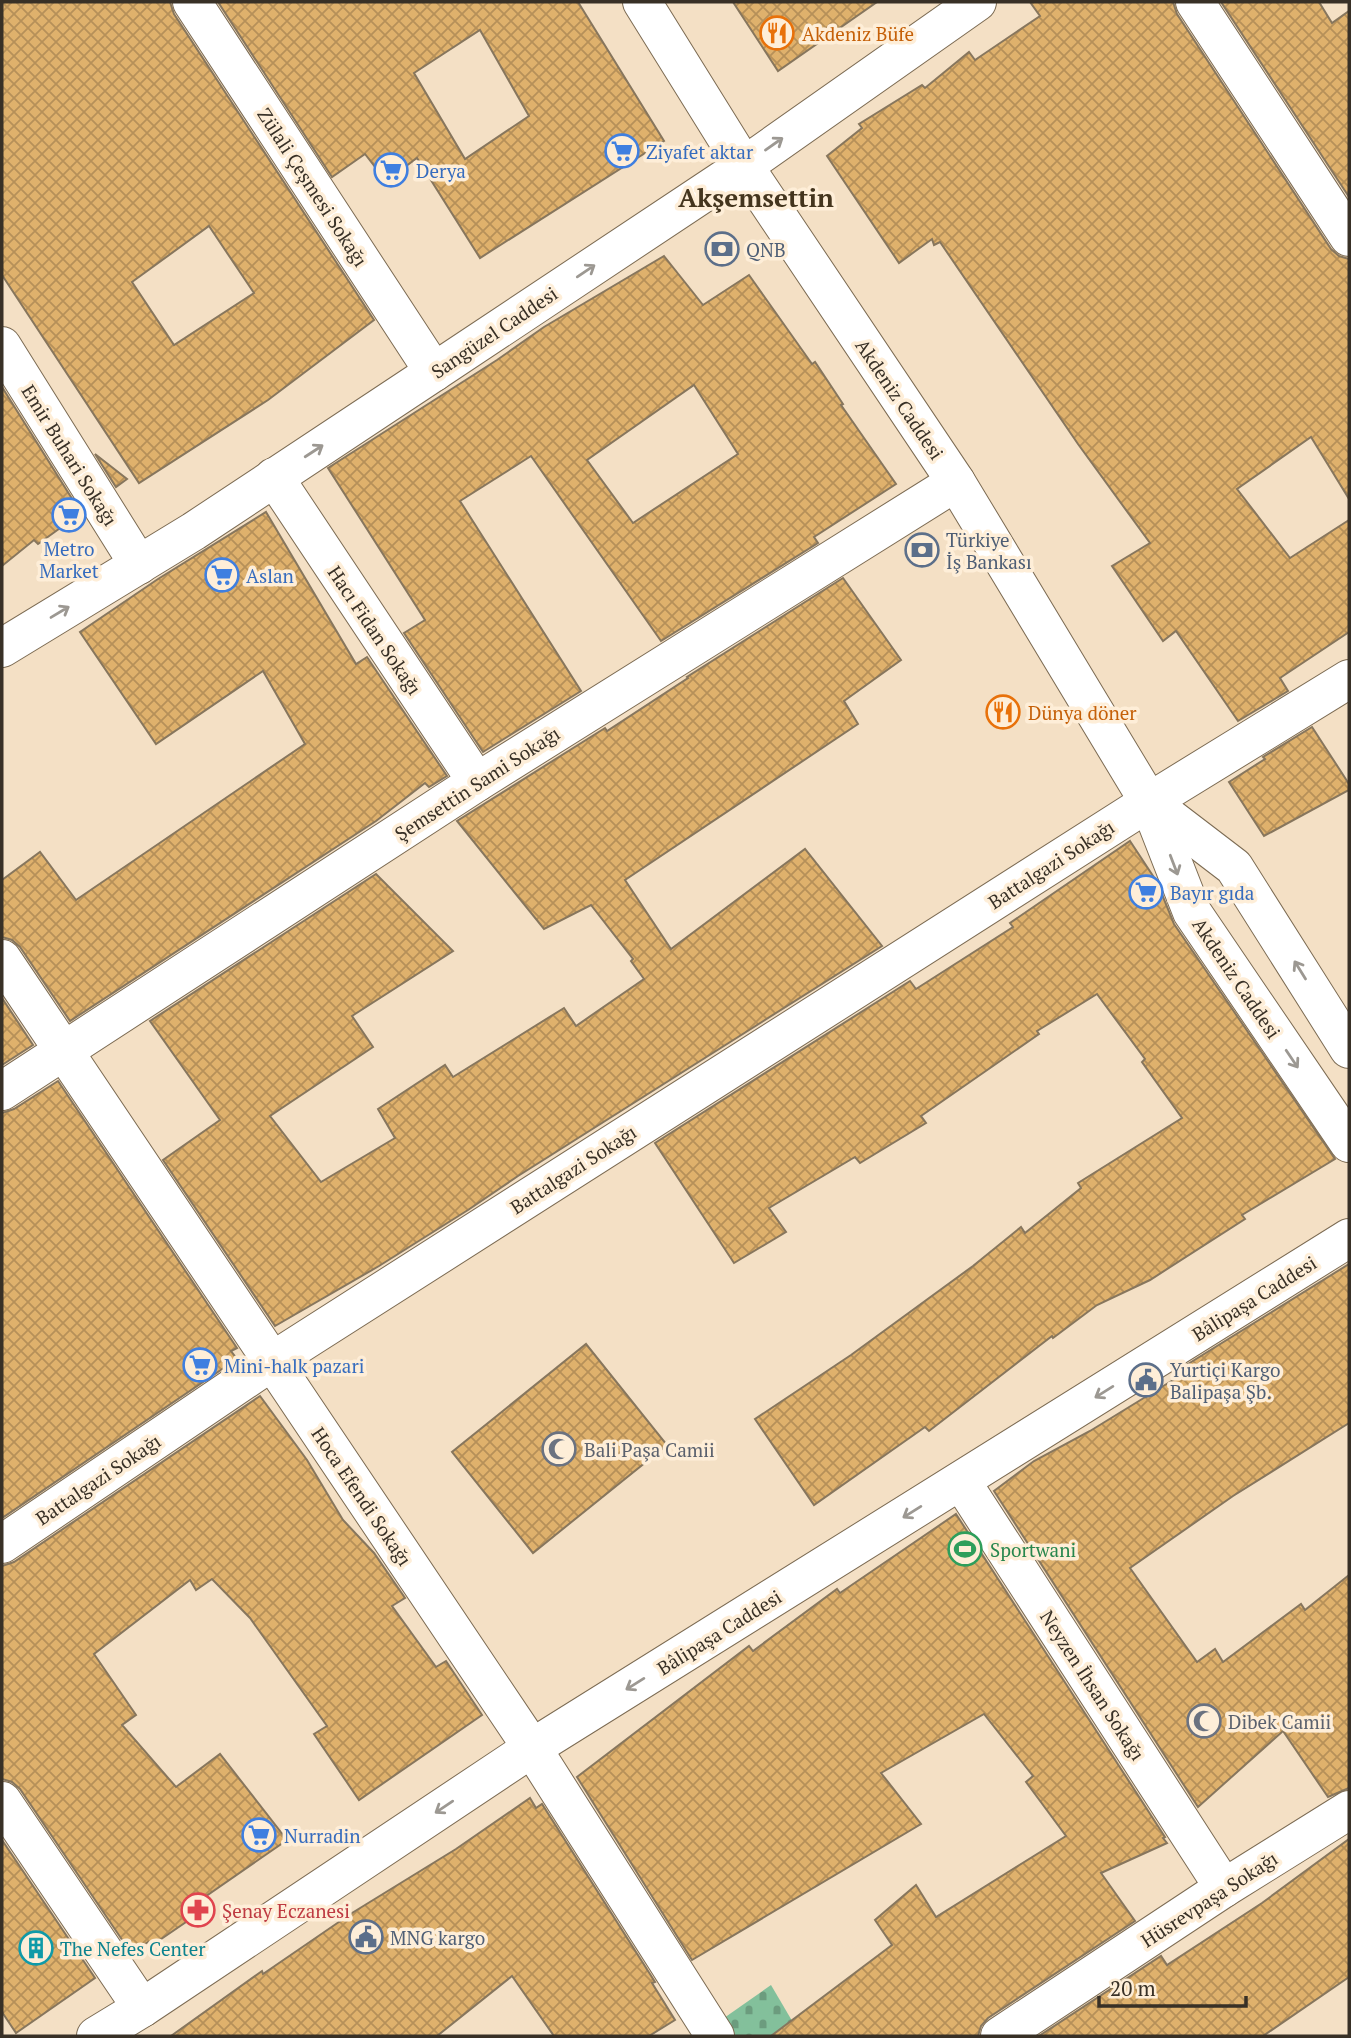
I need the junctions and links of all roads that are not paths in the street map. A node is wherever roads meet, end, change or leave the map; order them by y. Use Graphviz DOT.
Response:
graph roads {
  1 [pos="192,2"];
  2 [pos="642,2"];
  3 [pos="977,2"];
  4 [pos="1195,2"];
  5 [pos="744,166"];
  6 [pos="1349,237"];
  7 [pos="2,346"];
  8 [pos="434,373"];
  9 [pos="274,477"];
  10 [pos="957,482"];
  11 [pos="139,565"];
  12 [pos="2,648"];
  13 [pos="1349,679"];
  14 [pos="477,782"];
  15 [pos="1149,802"];
  16 [pos="2,959"];
  17 [pos="1349,1049"];
  18 [pos="64,1050"];
  19 [pos="2,1091"];
  20 [pos="1349,1143"];
  21 [pos="1349,1238"];
  22 [pos="271,1362"];
  23 [pos="961,1481"];
  24 [pos="2,1544"];
  25 [pos="532,1748"];
  26 [pos="2,1801"];
  27 [pos="1349,1810"];
  28 [pos="1224,1888"];
  29 [pos="142,2008"];
  30 [pos="96,2036"];
  31 [pos="715,2036"];
  32 [pos="1000,2036"];
  1 -- 8 [label="street, Zülali Çeşmesi Sokağı"];
  2 -- 5 [label="street, Akdeniz Caddesi"];
  5 -- 3 [label="street, Sangüzel Caddesi, one-way"];
  4 -- 6 [label="street"];
  8 -- 5 [label="street, Sangüzel Caddesi, one-way"];
  5 -- 10 [label="street, Akdeniz Caddesi"];
  7 -- 11 [label="street, Emir Buhari Sokağı"];
  9 -- 8 [label="street, Sangüzel Caddesi, one-way"];
  9 -- 11 [label="street, Sangüzel Caddesi"];
  9 -- 14 [label="street, Hacı Fidan Sokağı"];
  10 -- 14 [label="street, Şemsettin Sami Sokağı"];
  10 -- 15 [label="street, Akdeniz Caddesi"];
  12 -- 11 [label="street, Sangüzel Caddesi, one-way"];
  13 -- 15 [label="street, Battalgazi Sokağı"];
  14 -- 18 [label="street, Şemsettin Sami Sokağı"];
  17 -- 15 [label="street, Akdeniz Caddesi, one-way"];
  15 -- 20 [label="street, Akdeniz Caddesi, one-way"];
  15 -- 22 [label="street, Battalgazi Sokağı"];
  16 -- 18 [label="street, Hoca Efendi Sokağı"];
  18 -- 19 [label="street, Şemsettin Sami Sokağı"];
  18 -- 22 [label="street, Hoca Efendi Sokağı"];
  21 -- 23 [label="street, Bâlipaşa Caddesi, one-way"];
  22 -- 24 [label="street, Battalgazi Sokağı"];
  22 -- 25 [label="street, Hoca Efendi Sokağı"];
  23 -- 25 [label="street, Bâlipaşa Caddesi, one-way"];
  23 -- 28 [label="street, Neyzen İhsan Sokağı"];
  25 -- 29 [label="street, Bâlipaşa Caddesi, one-way"];
  25 -- 31 [label="street, Hoca Efendi Sokağı"];
  26 -- 29 [label="street"];
  27 -- 28 [label="street, Hüsrevpaşa Sokağı"];
  28 -- 32 [label="street, Hüsrevpaşa Sokağı"];
  29 -- 30 [label="street, Bâlipaşa Caddesi"];
}
